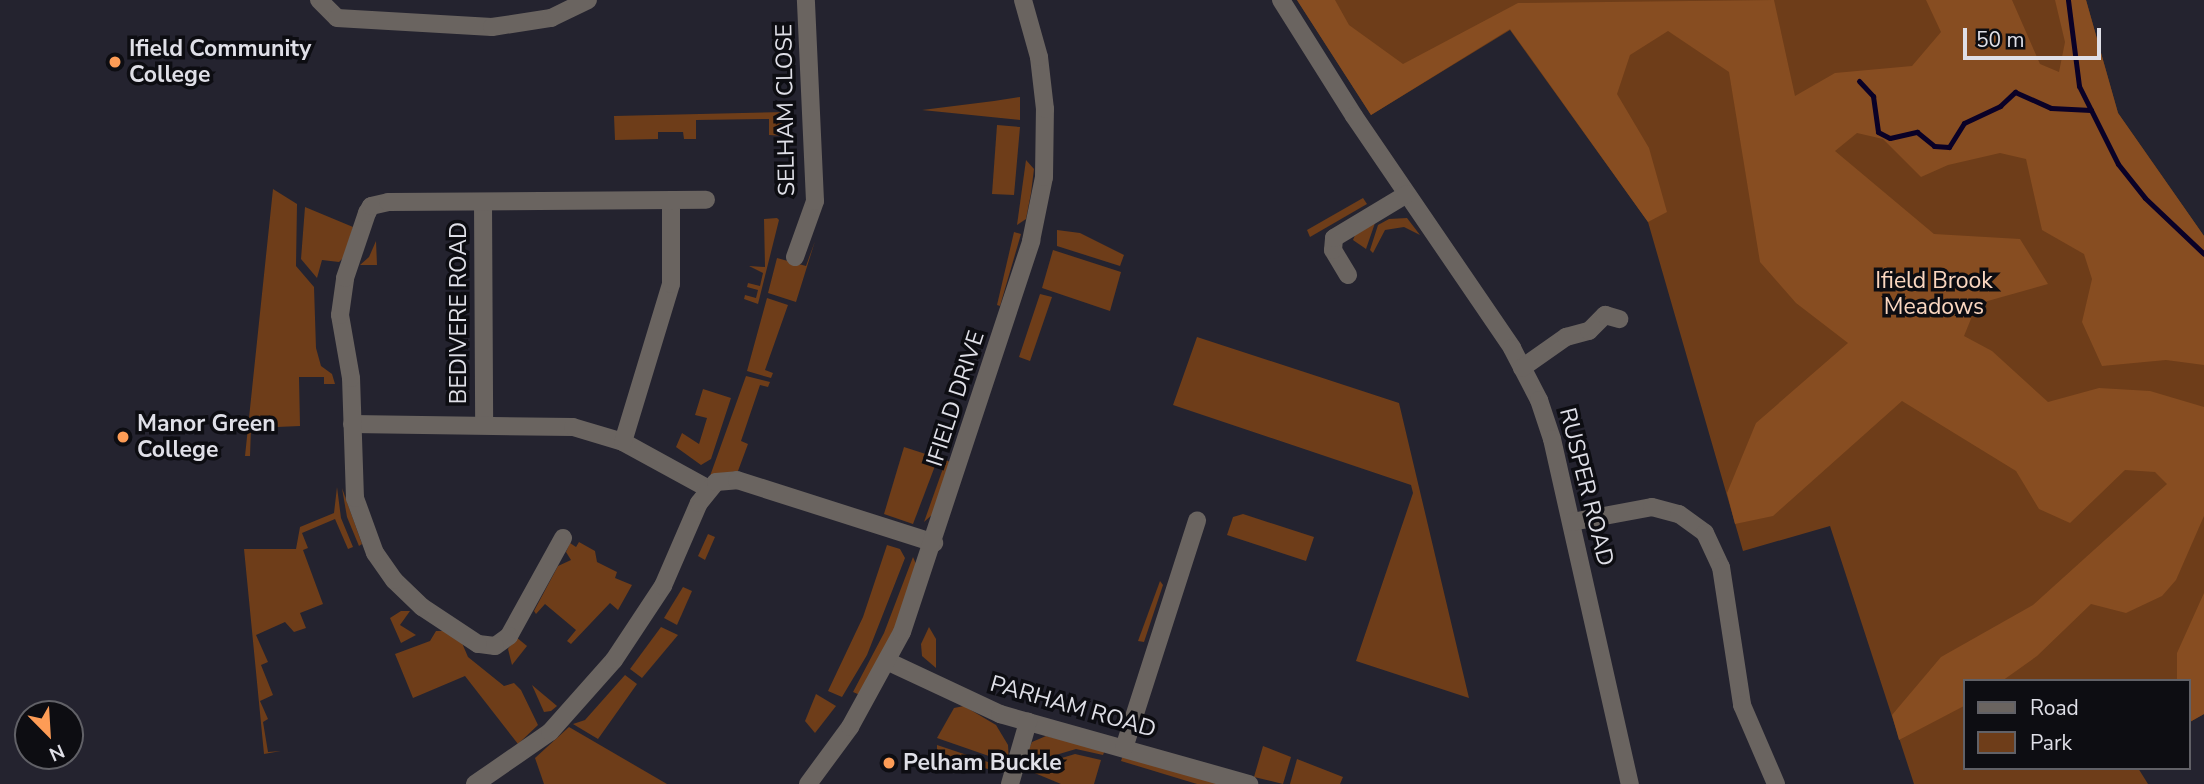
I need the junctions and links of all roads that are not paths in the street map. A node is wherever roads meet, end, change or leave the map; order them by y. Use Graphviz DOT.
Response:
graph roads {
  1 [pos="319,0"];
  2 [pos="588,0"];
  3 [pos="806,0"];
  4 [pos="1023,0"];
  5 [pos="1282,0"];
  6 [pos="1407,194"];
  7 [pos="706,200"];
  8 [pos="671,201"];
  9 [pos="483,202"];
  10 [pos="795,257"];
  11 [pos="1348,275"];
  12 [pos="1619,319"];
  13 [pos="1522,368"];
  14 [pos="352,424"];
  15 [pos="484,424"];
  16 [pos="623,442"];
  17 [pos="707,488"];
  18 [pos="1197,520"];
  19 [pos="1572,522"];
  20 [pos="563,538"];
  21 [pos="934,543"];
  22 [pos="889,662"];
  23 [pos="1028,722"];
  24 [pos="1124,748"];
  25 [pos="475,784"];
  26 [pos="808,784"];
  27 [pos="1010,784"];
  28 [pos="1250,784"];
  29 [pos="1630,784"];
  30 [pos="1776,784"];
  1 -- 2 [label="street"];
  3 -- 10 [label="street, SELHAM CLOSE"];
  4 -- 21 [label="street, IFIELD DRIVE"];
  5 -- 6 [label="street, RUSPER ROAD"];
  6 -- 11 [label="street"];
  6 -- 13 [label="street, RUSPER ROAD"];
  7 -- 8 [label="street, BEDIVERE ROAD"];
  8 -- 9 [label="street, BEDIVERE ROAD"];
  8 -- 16 [label="street"];
  9 -- 14 [label="street, BEDIVERE ROAD"];
  9 -- 15 [label="street, BEDIVERE ROAD"];
  12 -- 13 [label="street"];
  13 -- 19 [label="street, RUSPER ROAD"];
  14 -- 15 [label="street, BEDIVERE ROAD"];
  14 -- 20 [label="street"];
  15 -- 16 [label="street, BEDIVERE ROAD"];
  16 -- 17 [label="street, BEDIVERE ROAD"];
  17 -- 21 [label="street"];
  17 -- 25 [label="street"];
  18 -- 24 [label="street"];
  19 -- 29 [label="street, RUSPER ROAD"];
  19 -- 30 [label="street"];
  21 -- 22 [label="street, IFIELD DRIVE"];
  22 -- 23 [label="street, PARHAM ROAD"];
  22 -- 26 [label="street, IFIELD DRIVE"];
  23 -- 24 [label="street, PARHAM ROAD"];
  23 -- 27 [label="street"];
  24 -- 28 [label="street, PARHAM ROAD"];
}
